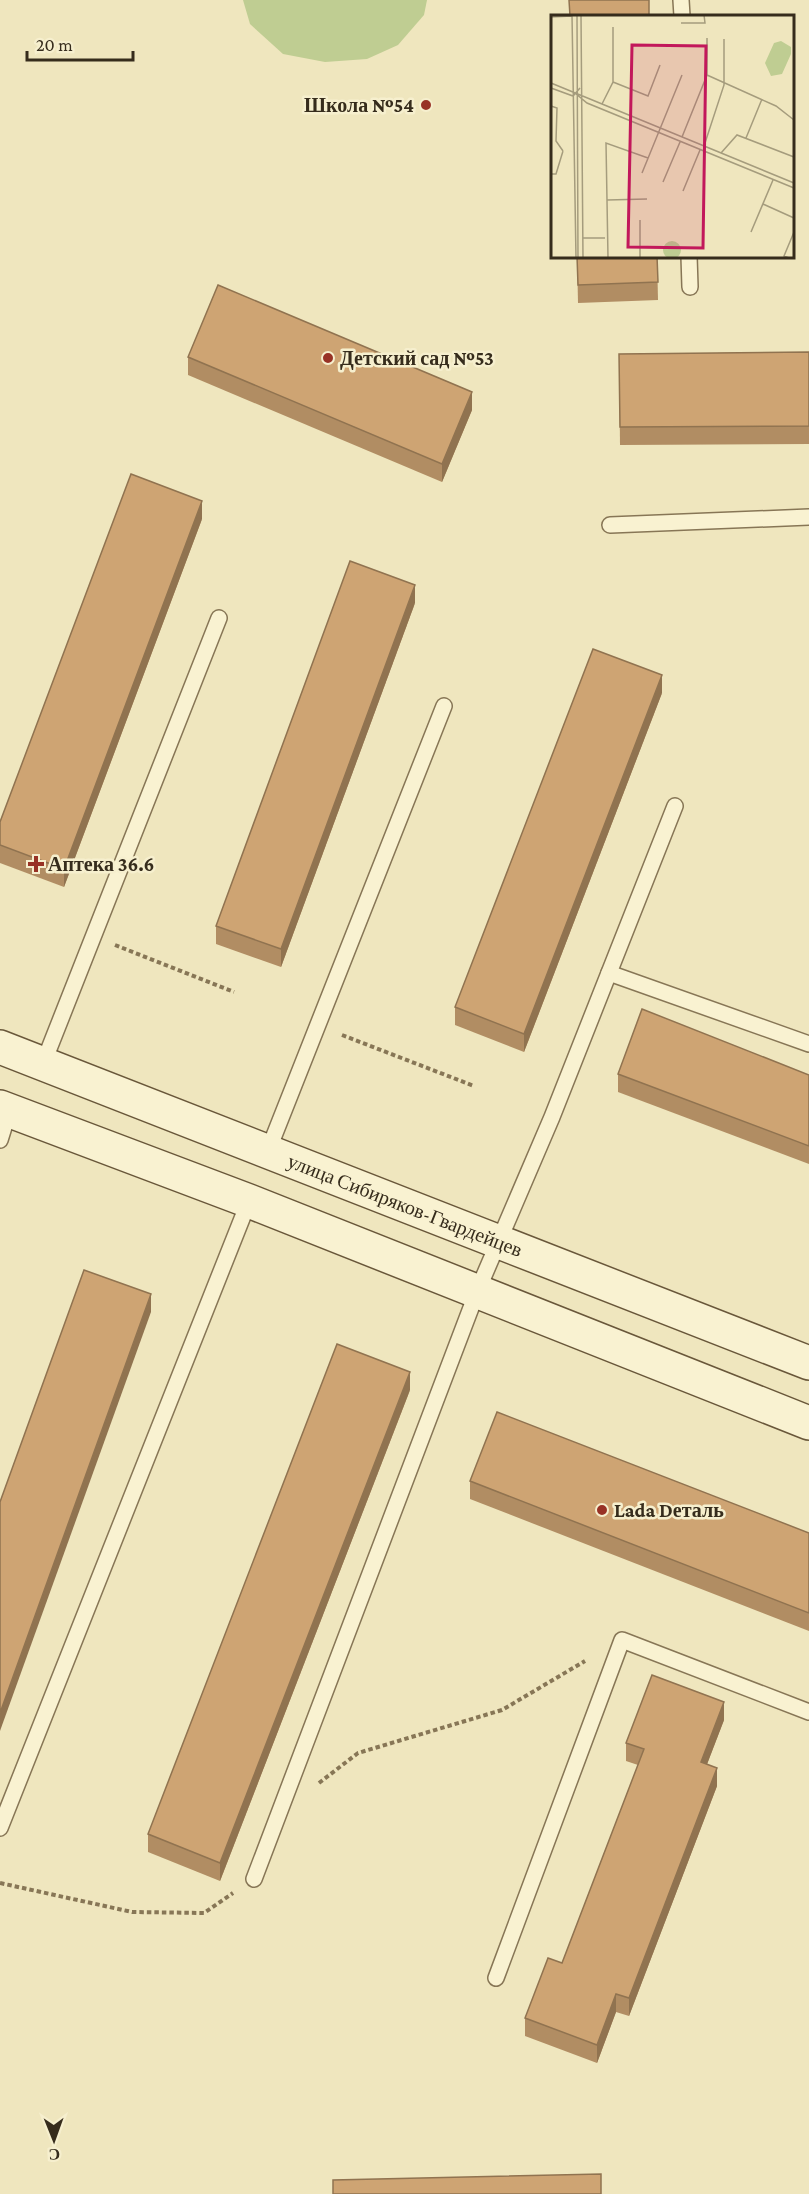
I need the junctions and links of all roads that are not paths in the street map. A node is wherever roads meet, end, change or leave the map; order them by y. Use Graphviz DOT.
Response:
graph roads {
  1 [pos="681,0"];
  2 [pos="682,15"];
  3 [pos="689,258"];
  4 [pos="690,287"];
  5 [pos="809,517"];
  6 [pos="610,525"];
  7 [pos="219,618"];
  8 [pos="444,706"];
  9 [pos="675,806"];
  10 [pos="609,973"];
  11 [pos="809,1044"];
  12 [pos="0,1047"];
  13 [pos="43,1064"];
  14 [pos="3,1119"];
  15 [pos="268,1151"];
  16 [pos="249,1201"];
  17 [pos="499,1242"];
  18 [pos="477,1292"];
  19 [pos="809,1363"];
  20 [pos="809,1423"];
  21 [pos="809,1712"];
  22 [pos="0,1828"];
  23 [pos="254,1880"];
  24 [pos="496,1978"];
  1 -- 2 [label="lane"];
  3 -- 4 [label="lane"];
  5 -- 6 [label="lane"];
  7 -- 13 [label="lane"];
  8 -- 15 [label="lane"];
  9 -- 10 [label="lane"];
  10 -- 11 [label="lane"];
  10 -- 17 [label="lane"];
  12 -- 13 [label="main road, улица Сибиряков-Гвардейцев"];
  13 -- 15 [label="main road, улица Сибиряков-Гвардейцев"];
  14 -- 16 [label="main road"];
  15 -- 17 [label="main road, улица Сибиряков-Гвардейцев"];
  16 -- 18 [label="main road"];
  16 -- 22 [label="lane"];
  17 -- 18 [label="lane"];
  17 -- 19 [label="main road, улица Сибиряков-Гвардейцев"];
  18 -- 20 [label="main road"];
  18 -- 23 [label="lane"];
  21 -- 24 [label="lane"];
}
